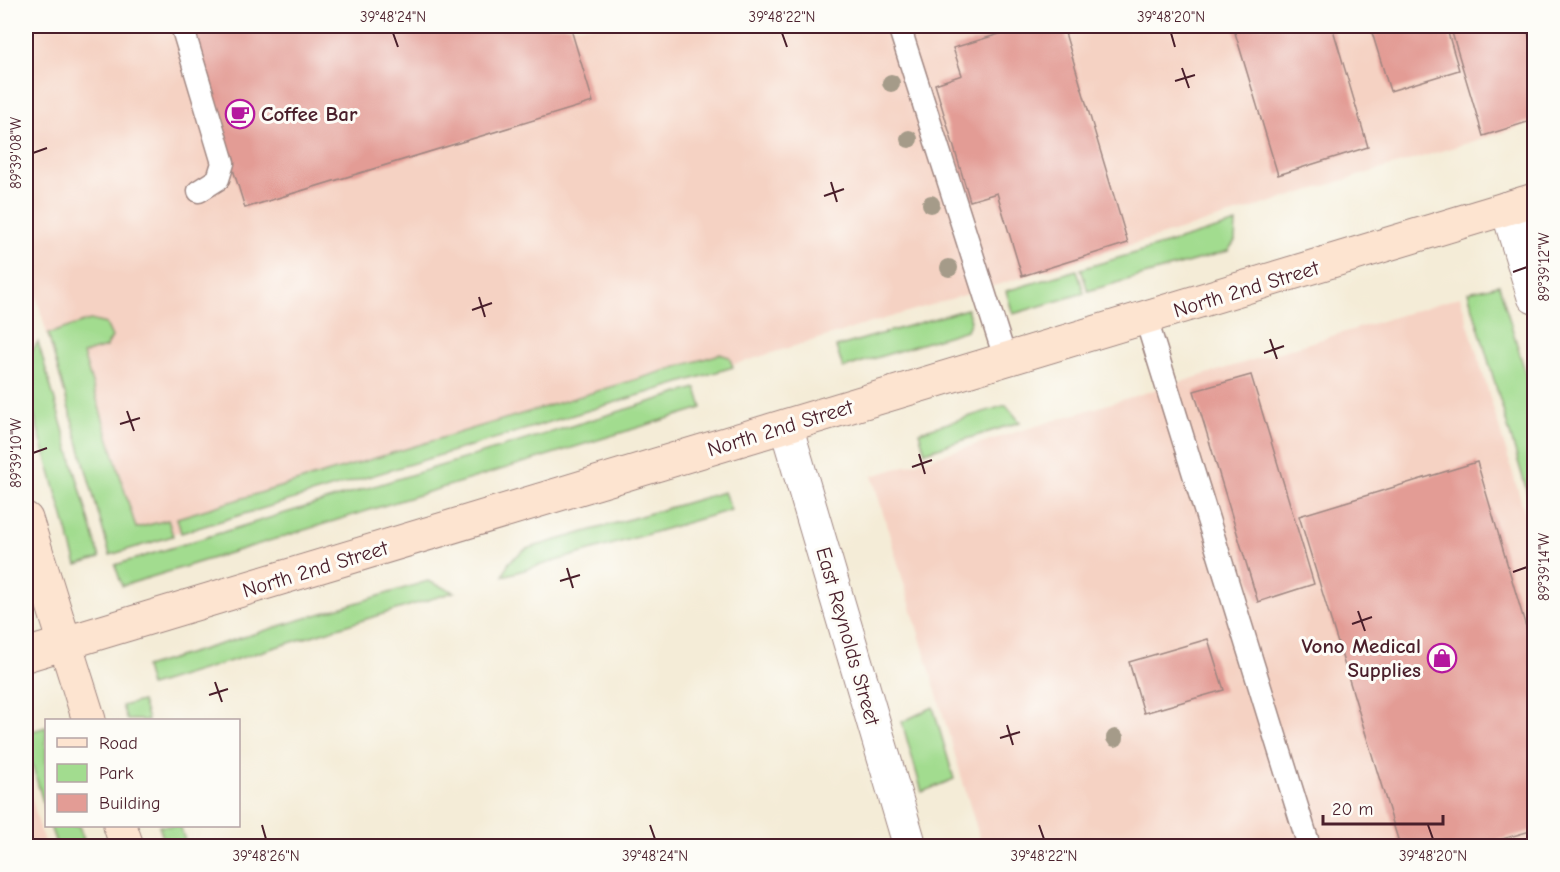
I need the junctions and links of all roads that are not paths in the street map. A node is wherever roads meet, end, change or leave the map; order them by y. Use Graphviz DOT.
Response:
graph roads {
  1 [pos="182,26"];
  2 [pos="899,26"];
  3 [pos="199,191"];
  4 [pos="1521,204"];
  5 [pos="1534,297"];
  6 [pos="1146,319"];
  7 [pos="1006,361"];
  8 [pos="786,426"];
  9 [pos="26,519"];
  10 [pos="64,643"];
  11 [pos="26,655"];
  12 [pos="89,719"];
  13 [pos="121,827"];
  14 [pos="127,846"];
  15 [pos="910,846"];
  16 [pos="1309,846"];
  1 -- 3 [label="lane"];
  2 -- 7 [label="lane"];
  4 -- 5 [label="street"];
  4 -- 6 [label="main road, North 2nd Street"];
  6 -- 7 [label="main road, North 2nd Street"];
  6 -- 16 [label="lane"];
  7 -- 8 [label="main road, North 2nd Street"];
  8 -- 10 [label="main road, North 2nd Street"];
  8 -- 15 [label="street, East Reynolds Street"];
  9 -- 10 [label="main road"];
  10 -- 11 [label="main road, North 2nd Street"];
  10 -- 12 [label="main road"];
  13 -- 14 [label="main road"];
}
